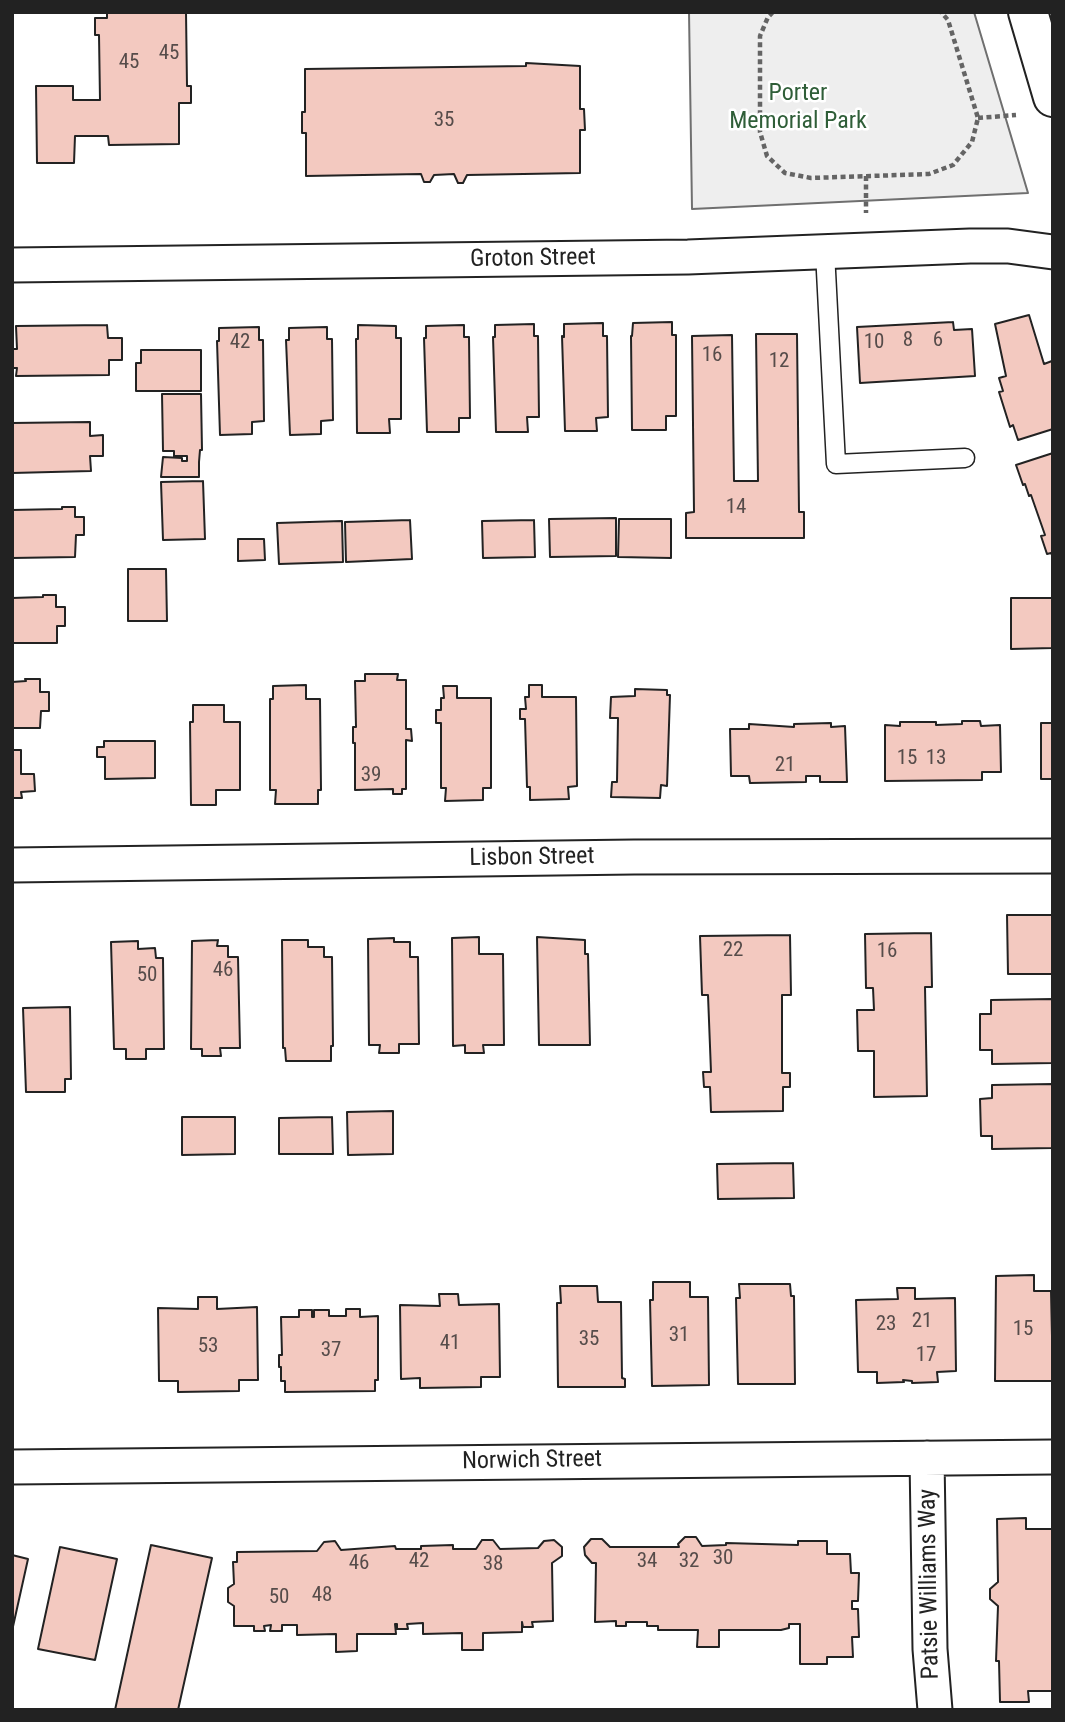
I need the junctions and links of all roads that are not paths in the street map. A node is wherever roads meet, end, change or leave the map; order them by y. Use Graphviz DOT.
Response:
graph roads {
  1 [pos="1028,12"];
  2 [pos="1053,97"];
  3 [pos="825,252"];
  4 [pos="1053,252"];
  5 [pos="12,265"];
  6 [pos="965,458"];
  7 [pos="1053,856"];
  8 [pos="12,865"];
  9 [pos="1053,1457"];
  10 [pos="927,1458"];
  11 [pos="12,1467"];
  12 [pos="935,1710"];
  1 -- 2 [label="main road"];
  3 -- 4 [label="street, Groton Street"];
  3 -- 5 [label="street, Groton Street"];
  3 -- 6 [label="lane"];
  7 -- 8 [label="street, Lisbon Street"];
  9 -- 10 [label="street, Norwich Street"];
  10 -- 11 [label="street, Norwich Street"];
  10 -- 12 [label="street, Patsie Williams Way"];
}
